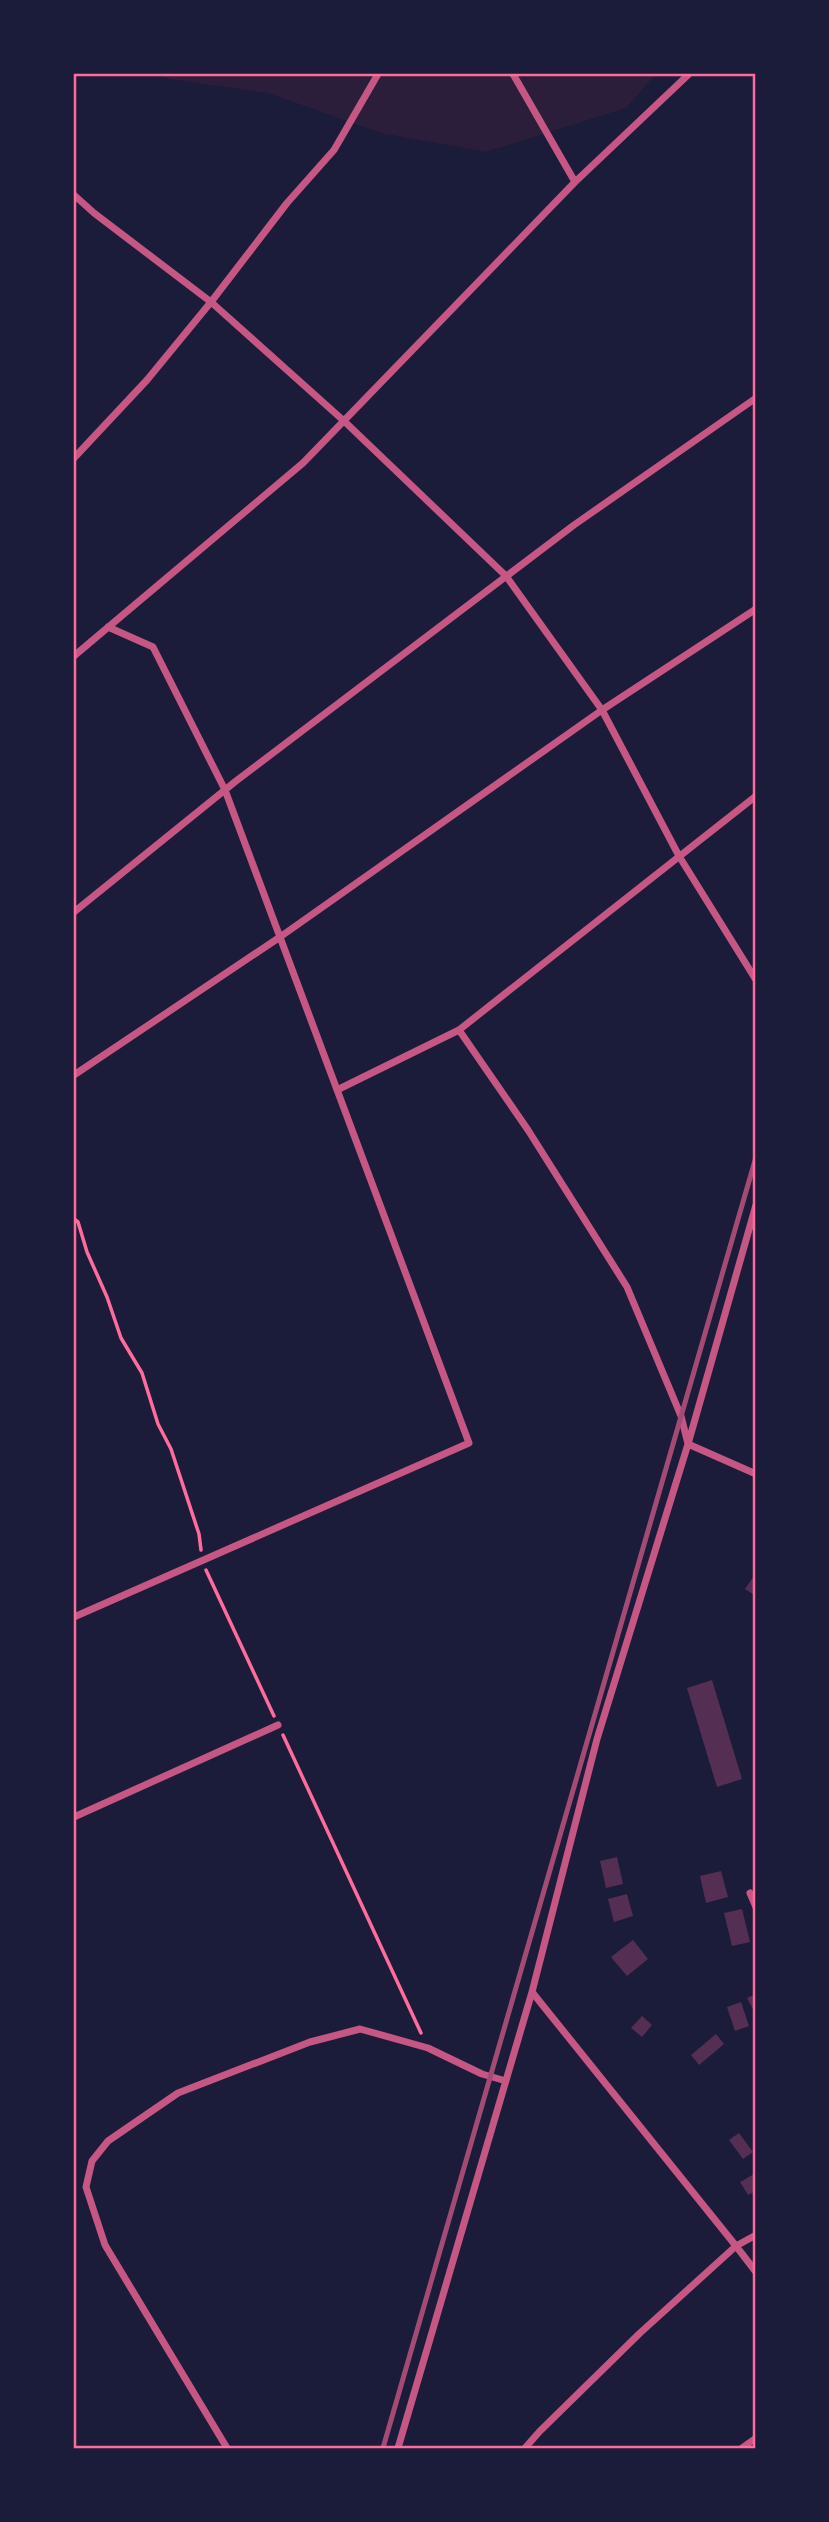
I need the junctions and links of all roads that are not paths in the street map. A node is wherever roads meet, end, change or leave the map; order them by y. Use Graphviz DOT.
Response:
graph roads {
  1 [pos="378,74"];
  2 [pos="513,74"];
  3 [pos="689,74"];
  4 [pos="575,182"];
  5 [pos="74,195"];
  6 [pos="211,302"];
  7 [pos="755,398"];
  8 [pos="344,421"];
  9 [pos="74,458"];
  10 [pos="506,576"];
  11 [pos="755,609"];
  12 [pos="108,627"];
  13 [pos="74,656"];
  14 [pos="602,710"];
  15 [pos="225,790"];
  16 [pos="755,796"];
  17 [pos="679,856"];
  18 [pos="74,912"];
  19 [pos="280,937"];
  20 [pos="755,979"];
  21 [pos="459,1030"];
  22 [pos="74,1075"];
  23 [pos="337,1090"];
  24 [pos="755,1205"];
  25 [pos="688,1444"];
  26 [pos="755,1474"];
  27 [pos="74,1617"];
  28 [pos="278,1725"];
  29 [pos="74,1817"];
  30 [pos="750,1893"];
  31 [pos="755,1907"];
  32 [pos="532,1992"];
  33 [pos="506,2081"];
  34 [pos="755,2235"];
  35 [pos="736,2245"];
  36 [pos="755,2272"];
  37 [pos="755,2438"];
  38 [pos="227,2448"];
  39 [pos="398,2448"];
  40 [pos="525,2448"];
  41 [pos="742,2448"];
  1 -- 6 [label="street"];
  2 -- 4 [label="street"];
  3 -- 4 [label="street"];
  4 -- 8 [label="street"];
  5 -- 6 [label="street"];
  6 -- 8 [label="street"];
  6 -- 9 [label="street"];
  7 -- 10 [label="street"];
  8 -- 10 [label="street"];
  8 -- 12 [label="street"];
  10 -- 14 [label="street"];
  10 -- 15 [label="street"];
  11 -- 14 [label="street"];
  12 -- 13 [label="street"];
  12 -- 15 [label="street"];
  14 -- 17 [label="street"];
  14 -- 19 [label="street"];
  15 -- 18 [label="street"];
  15 -- 19 [label="street"];
  16 -- 17 [label="street"];
  17 -- 20 [label="street"];
  17 -- 21 [label="street"];
  19 -- 22 [label="street"];
  19 -- 23 [label="street"];
  21 -- 23 [label="street"];
  21 -- 25 [label="street"];
  23 -- 27 [label="street"];
  24 -- 25 [label="street"];
  25 -- 26 [label="street"];
  25 -- 32 [label="street"];
  28 -- 29 [label="street"];
  30 -- 31 [label="street"];
  32 -- 33 [label="street"];
  32 -- 35 [label="street"];
  33 -- 38 [label="street"];
  33 -- 39 [label="street"];
  34 -- 35 [label="street"];
  35 -- 36 [label="street"];
  35 -- 40 [label="street"];
  37 -- 41 [label="street"];
}
